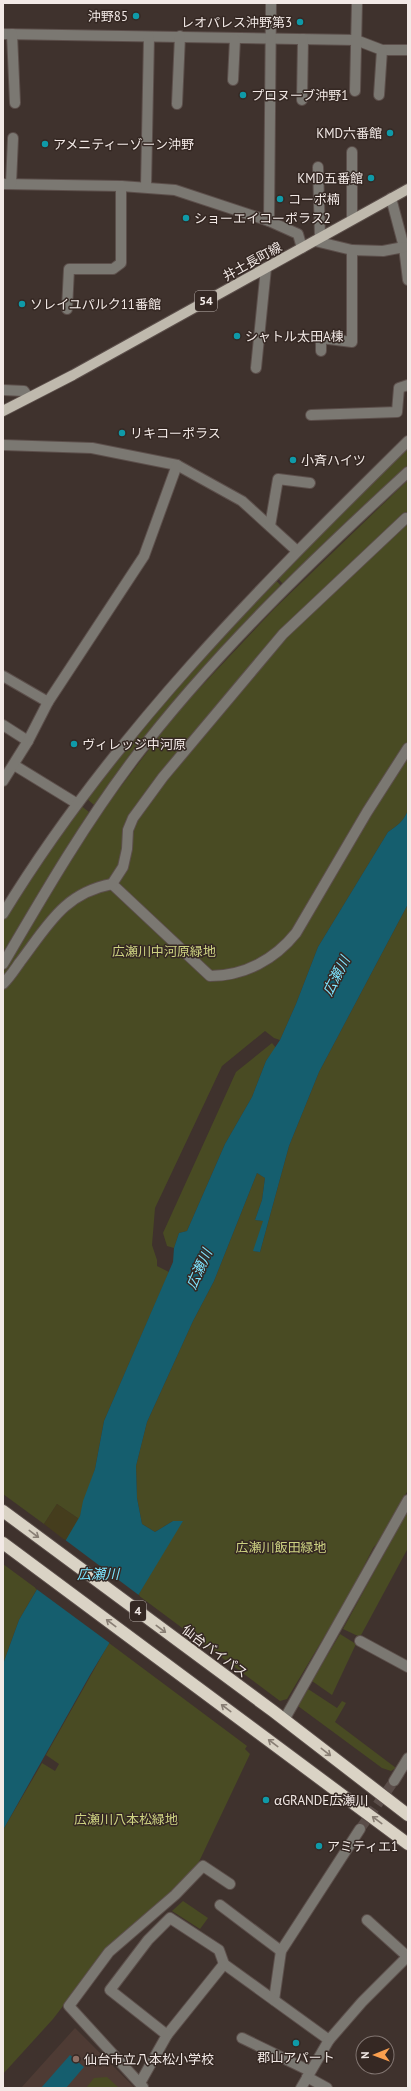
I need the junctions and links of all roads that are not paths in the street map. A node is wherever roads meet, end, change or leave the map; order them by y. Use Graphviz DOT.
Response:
graph roads {
  1 [pos="271,3"];
  2 [pos="357,3"];
  3 [pos="8,34"];
  4 [pos="180,36"];
  5 [pos="149,37"];
  6 [pos="303,38"];
  7 [pos="235,39"];
  8 [pos="271,39"];
  9 [pos="356,40"];
  10 [pos="382,50"];
  11 [pos="408,50"];
  12 [pos="233,80"];
  13 [pos="355,91"];
  14 [pos="379,95"];
  15 [pos="302,100"];
  16 [pos="15,103"];
  17 [pos="176,104"];
  18 [pos="13,138"];
  19 [pos="352,152"];
  20 [pos="318,167"];
  21 [pos="7,184"];
  22 [pos="121,186"];
  23 [pos="146,187"];
  24 [pos="408,189"];
  25 [pos="391,198"];
  26 [pos="352,219"];
  27 [pos="269,221"];
  28 [pos="318,239"];
  29 [pos="404,247"];
  30 [pos="302,248"];
  31 [pos="352,250"];
  32 [pos="266,268"];
  33 [pos="408,280"];
  34 [pos="67,309"];
  35 [pos="322,351"];
  36 [pos="256,368"];
  37 [pos="408,384"];
  38 [pos="3,390"];
  39 [pos="28,398"];
  40 [pos="3,411"];
  41 [pos="311,415"];
  42 [pos="408,441"];
  43 [pos="3,445"];
  44 [pos="177,465"];
  45 [pos="408,472"];
  46 [pos="310,483"];
  47 [pos="406,518"];
  48 [pos="270,526"];
  49 [pos="297,551"];
  50 [pos="3,676"];
  51 [pos="48,702"];
  52 [pos="3,725"];
  53 [pos="28,741"];
  54 [pos="408,748"];
  55 [pos="14,764"];
  56 [pos="3,781"];
  57 [pos="76,803"];
  58 [pos="112,884"];
  59 [pos="3,914"];
  60 [pos="3,964"];
  61 [pos="3,984"];
  62 [pos="408,1500"];
  63 [pos="3,1511"];
  64 [pos="3,1542"];
  65 [pos="360,1640"];
  66 [pos="408,1667"];
  67 [pos="284,1720"];
  68 [pos="408,1758"];
  69 [pos="394,1781"];
  70 [pos="408,1816"];
  71 [pos="360,1829"];
  72 [pos="408,1844"];
  73 [pos="230,1884"];
  74 [pos="220,1905"];
  75 [pos="367,1920"];
  76 [pos="281,1951"];
  77 [pos="408,1957"];
  78 [pos="224,1964"];
  79 [pos="274,2000"];
  80 [pos="166,2035"];
  81 [pos="242,2038"];
  82 [pos="329,2040"];
  83 [pos="309,2074"];
  84 [pos="142,2086"];
  85 [pos="301,2088"];
  86 [pos="327,2088"];
  1 -- 8 [label="street"];
  2 -- 9 [label="street"];
  3 -- 5 [label="street"];
  3 -- 16 [label="street"];
  4 -- 5 [label="street"];
  4 -- 7 [label="street"];
  4 -- 17 [label="street"];
  5 -- 23 [label="street"];
  6 -- 8 [label="street"];
  6 -- 9 [label="street"];
  6 -- 15 [label="street"];
  7 -- 8 [label="street"];
  7 -- 12 [label="street"];
  8 -- 27 [label="street"];
  9 -- 10 [label="street"];
  9 -- 13 [label="street"];
  10 -- 11 [label="street"];
  10 -- 14 [label="street"];
  18 -- 21 [label="street"];
  19 -- 26 [label="street"];
  20 -- 28 [label="street"];
  21 -- 22 [label="street"];
  22 -- 23 [label="street"];
  22 -- 34 [label="street"];
  23 -- 27 [label="street"];
  24 -- 25 [label="main road, 井土長町線 / 54"];
  25 -- 26 [label="main road, 井土長町線 / 54"];
  25 -- 29 [label="street"];
  26 -- 28 [label="main road, 井土長町線 / 54"];
  27 -- 30 [label="street"];
  28 -- 30 [label="main road, 井土長町線 / 54"];
  28 -- 31 [label="street"];
  29 -- 31 [label="street"];
  29 -- 33 [label="street"];
  30 -- 32 [label="main road, 井土長町線 / 54"];
  31 -- 35 [label="street"];
  32 -- 36 [label="street"];
  32 -- 39 [label="main road, 井土長町線 / 54"];
  37 -- 41 [label="street"];
  38 -- 39 [label="street"];
  39 -- 40 [label="main road, 井土長町線 / 54"];
  42 -- 49 [label="street"];
  43 -- 44 [label="street"];
  44 -- 48 [label="street"];
  44 -- 51 [label="street"];
  45 -- 60 [label="street"];
  46 -- 48 [label="street"];
  47 -- 58 [label="street"];
  48 -- 49 [label="street"];
  49 -- 57 [label="street"];
  50 -- 51 [label="street"];
  51 -- 53 [label="street"];
  52 -- 53 [label="street"];
  53 -- 55 [label="street"];
  54 -- 58 [label="street"];
  55 -- 56 [label="street"];
  55 -- 57 [label="street"];
  57 -- 59 [label="street"];
  58 -- 61 [label="street"];
  62 -- 67 [label="street"];
  63 -- 67 [label="highway, 仙台バイパス / 4, one-way"];
  72 -- 64 [label="highway, 4, one-way"];
  65 -- 66 [label="street"];
  67 -- 70 [label="highway, 仙台バイパス / 4, one-way"];
  68 -- 69 [label="street"];
  71 -- 76 [label="street"];
  73 -- 84 [label="street"];
  74 -- 76 [label="street"];
  75 -- 77 [label="street"];
  76 -- 79 [label="street"];
  77 -- 82 [label="street"];
  78 -- 79 [label="street"];
  78 -- 80 [label="street"];
  78 -- 80 [label="street"];
  79 -- 82 [label="street"];
  80 -- 84 [label="street"];
  81 -- 83 [label="street"];
  82 -- 83 [label="street"];
  83 -- 85 [label="street"];
  83 -- 86 [label="street"];
}
